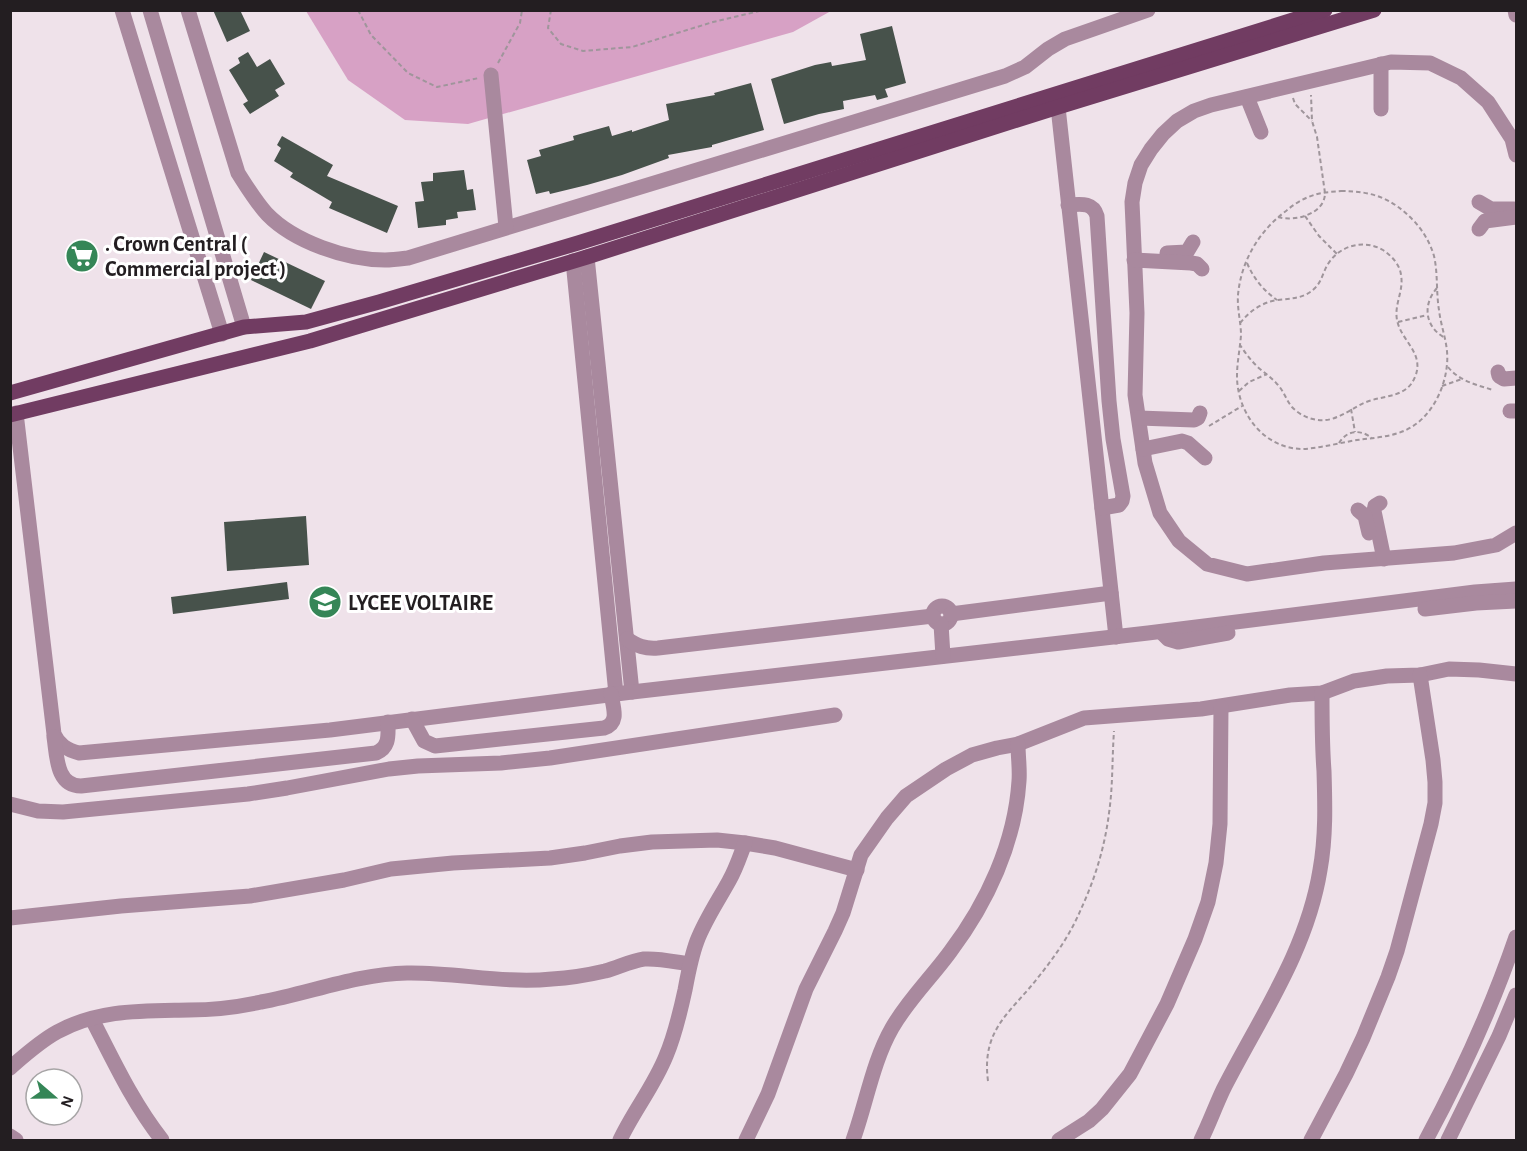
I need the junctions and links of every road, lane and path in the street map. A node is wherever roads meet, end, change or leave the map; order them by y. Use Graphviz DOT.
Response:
graph roads {
  1 [pos="122,10"];
  2 [pos="150,10"];
  3 [pos="188,10"];
  4 [pos="358,10"];
  5 [pos="522,10"];
  6 [pos="551,10"];
  7 [pos="764,10"];
  8 [pos="1148,10"];
  9 [pos="1325,10"];
  10 [pos="1374,10"];
  11 [pos="1381,64"];
  12 [pos="491,75"];
  13 [pos="1308,82"];
  14 [pos="1289,87"];
  15 [pos="1247,97"];
  16 [pos="1058,108"];
  17 [pos="1382,109"];
  18 [pos="1312,121"];
  19 [pos="1261,132"];
  20 [pos="1516,155"];
  21 [pos="1325,193"];
  22 [pos="1479,202"];
  23 [pos="1068,205"];
  24 [pos="1516,208"];
  25 [pos="1305,216"];
  26 [pos="1278,217"];
  27 [pos="1516,217"];
  28 [pos="506,227"];
  29 [pos="1479,229"];
  30 [pos="1193,242"];
  31 [pos="1336,254"];
  32 [pos="1134,256"];
  33 [pos="580,259"];
  34 [pos="1246,262"];
  35 [pos="1202,269"];
  36 [pos="1437,288"];
  37 [pos="1277,300"];
  38 [pos="1427,315"];
  39 [pos="1397,322"];
  40 [pos="1240,323"];
  41 [pos="244,327"];
  42 [pos="222,334"];
  43 [pos="1445,338"];
  44 [pos="1240,345"];
  45 [pos="1447,366"];
  46 [pos="1498,372"];
  47 [pos="1267,374"];
  48 [pos="1516,378"];
  49 [pos="1461,379"];
  50 [pos="1442,386"];
  51 [pos="1496,391"];
  52 [pos="1238,392"];
  53 [pos="10,393"];
  54 [pos="1351,409"];
  55 [pos="1200,413"];
  56 [pos="13,414"];
  57 [pos="1139,418"];
  58 [pos="1355,432"];
  59 [pos="1372,438"];
  60 [pos="1338,444"];
  61 [pos="1143,449"];
  62 [pos="1205,458"];
  63 [pos="1380,503"];
  64 [pos="1102,508"];
  65 [pos="1358,510"];
  66 [pos="1516,533"];
  67 [pos="1379,559"];
  68 [pos="1516,589"];
  69 [pos="1111,593"];
  70 [pos="1516,601"];
  71 [pos="942,618"];
  72 [pos="1154,633"];
  73 [pos="1116,637"];
  74 [pos="627,639"];
  75 [pos="943,656"];
  76 [pos="1516,674"];
  77 [pos="1420,675"];
  78 [pos="632,692"];
  79 [pos="1322,693"];
  80 [pos="614,694"];
  81 [pos="1221,707"];
  82 [pos="835,715"];
  83 [pos="1115,716"];
  84 [pos="412,719"];
  85 [pos="388,722"];
  86 [pos="54,734"];
  87 [pos="1018,744"];
  88 [pos="10,804"];
  89 [pos="745,843"];
  90 [pos="857,870"];
  91 [pos="10,918"];
  92 [pos="1516,937"];
  93 [pos="689,964"];
  94 [pos="1516,995"];
  95 [pos="92,1019"];
  96 [pos="10,1068"];
  97 [pos="988,1081"];
  98 [pos="10,1136"];
  99 [pos="16,1140"];
  100 [pos="162,1140"];
  101 [pos="620,1140"];
  102 [pos="746,1140"];
  103 [pos="853,1140"];
  104 [pos="1059,1140"];
  105 [pos="1201,1140"];
  106 [pos="1311,1140"];
  107 [pos="1426,1140"];
  108 [pos="1448,1140"];
  1 -- 42 [label="street"];
  2 -- 41 [label="street"];
  3 -- 28 [label="street"];
  4 -- 12 [label="path"];
  5 -- 12 [label="path"];
  6 -- 7 [label="path"];
  8 -- 28 [label="street"];
  9 -- 41 [label="main road"];
  10 -- 16 [label="main road"];
  11 -- 13 [label="street"];
  11 -- 17 [label="street"];
  11 -- 20 [label="street"];
  12 -- 28 [label="street"];
  13 -- 14 [label="street"];
  13 -- 18 [label="path"];
  14 -- 15 [label="street"];
  14 -- 18 [label="path"];
  15 -- 19 [label="street"];
  15 -- 32 [label="street"];
  16 -- 23 [label="street"];
  16 -- 33 [label="main road"];
  18 -- 21 [label="path"];
  21 -- 25 [label="path"];
  21 -- 26 [label="path"];
  21 -- 36 [label="path"];
  22 -- 24 [label="street"];
  23 -- 64 [label="street"];
  23 -- 64 [label="street"];
  25 -- 26 [label="path"];
  25 -- 31 [label="path"];
  26 -- 34 [label="path"];
  27 -- 29 [label="street"];
  30 -- 32 [label="street"];
  31 -- 37 [label="path"];
  31 -- 39 [label="path"];
  32 -- 35 [label="street"];
  32 -- 57 [label="street"];
  33 -- 56 [label="main road"];
  33 -- 74 [label="street"];
  33 -- 80 [label="street"];
  34 -- 37 [label="path"];
  34 -- 40 [label="path"];
  36 -- 38 [label="path"];
  36 -- 43 [label="path"];
  37 -- 40 [label="path"];
  38 -- 39 [label="path"];
  38 -- 43 [label="path"];
  39 -- 54 [label="path"];
  40 -- 44 [label="path"];
  41 -- 42 [label="main road"];
  42 -- 53 [label="main road"];
  43 -- 45 [label="path"];
  44 -- 47 [label="path"];
  44 -- 52 [label="path"];
  45 -- 49 [label="path"];
  45 -- 50 [label="path"];
  46 -- 48 [label="street"];
  47 -- 52 [label="path"];
  47 -- 54 [label="path"];
  49 -- 50 [label="path"];
  49 -- 51 [label="path"];
  50 -- 59 [label="path"];
  52 -- 60 [label="path"];
  54 -- 58 [label="path"];
  55 -- 57 [label="street"];
  56 -- 86 [label="street"];
  57 -- 61 [label="street"];
  58 -- 59 [label="path"];
  58 -- 60 [label="path"];
  59 -- 60 [label="path"];
  61 -- 62 [label="street"];
  61 -- 67 [label="street"];
  63 -- 67 [label="street"];
  64 -- 69 [label="street"];
  65 -- 67 [label="street"];
  66 -- 67 [label="street"];
  68 -- 72 [label="street"];
  69 -- 71 [label="street"];
  69 -- 73 [label="street"];
  70 -- 72 [label="street"];
  71 -- 74 [label="street"];
  71 -- 75 [label="street"];
  72 -- 73 [label="street"];
  73 -- 75 [label="street"];
  74 -- 78 [label="street"];
  75 -- 78 [label="street"];
  76 -- 77 [label="street"];
  77 -- 79 [label="street"];
  77 -- 106 [label="street"];
  78 -- 80 [label="street"];
  79 -- 81 [label="street"];
  79 -- 105 [label="street"];
  80 -- 84 [label="street"];
  80 -- 84 [label="street"];
  81 -- 83 [label="street"];
  81 -- 104 [label="street"];
  82 -- 88 [label="street"];
  83 -- 87 [label="street"];
  83 -- 97 [label="path"];
  84 -- 85 [label="street"];
  85 -- 86 [label="street"];
  85 -- 86 [label="street"];
  87 -- 90 [label="street"];
  87 -- 103 [label="street"];
  89 -- 90 [label="street"];
  89 -- 91 [label="street"];
  89 -- 93 [label="street"];
  90 -- 102 [label="street"];
  92 -- 107 [label="street"];
  93 -- 95 [label="street"];
  93 -- 101 [label="street"];
  94 -- 108 [label="street"];
  95 -- 96 [label="street"];
  95 -- 100 [label="street"];
  98 -- 99 [label="street"];
}
